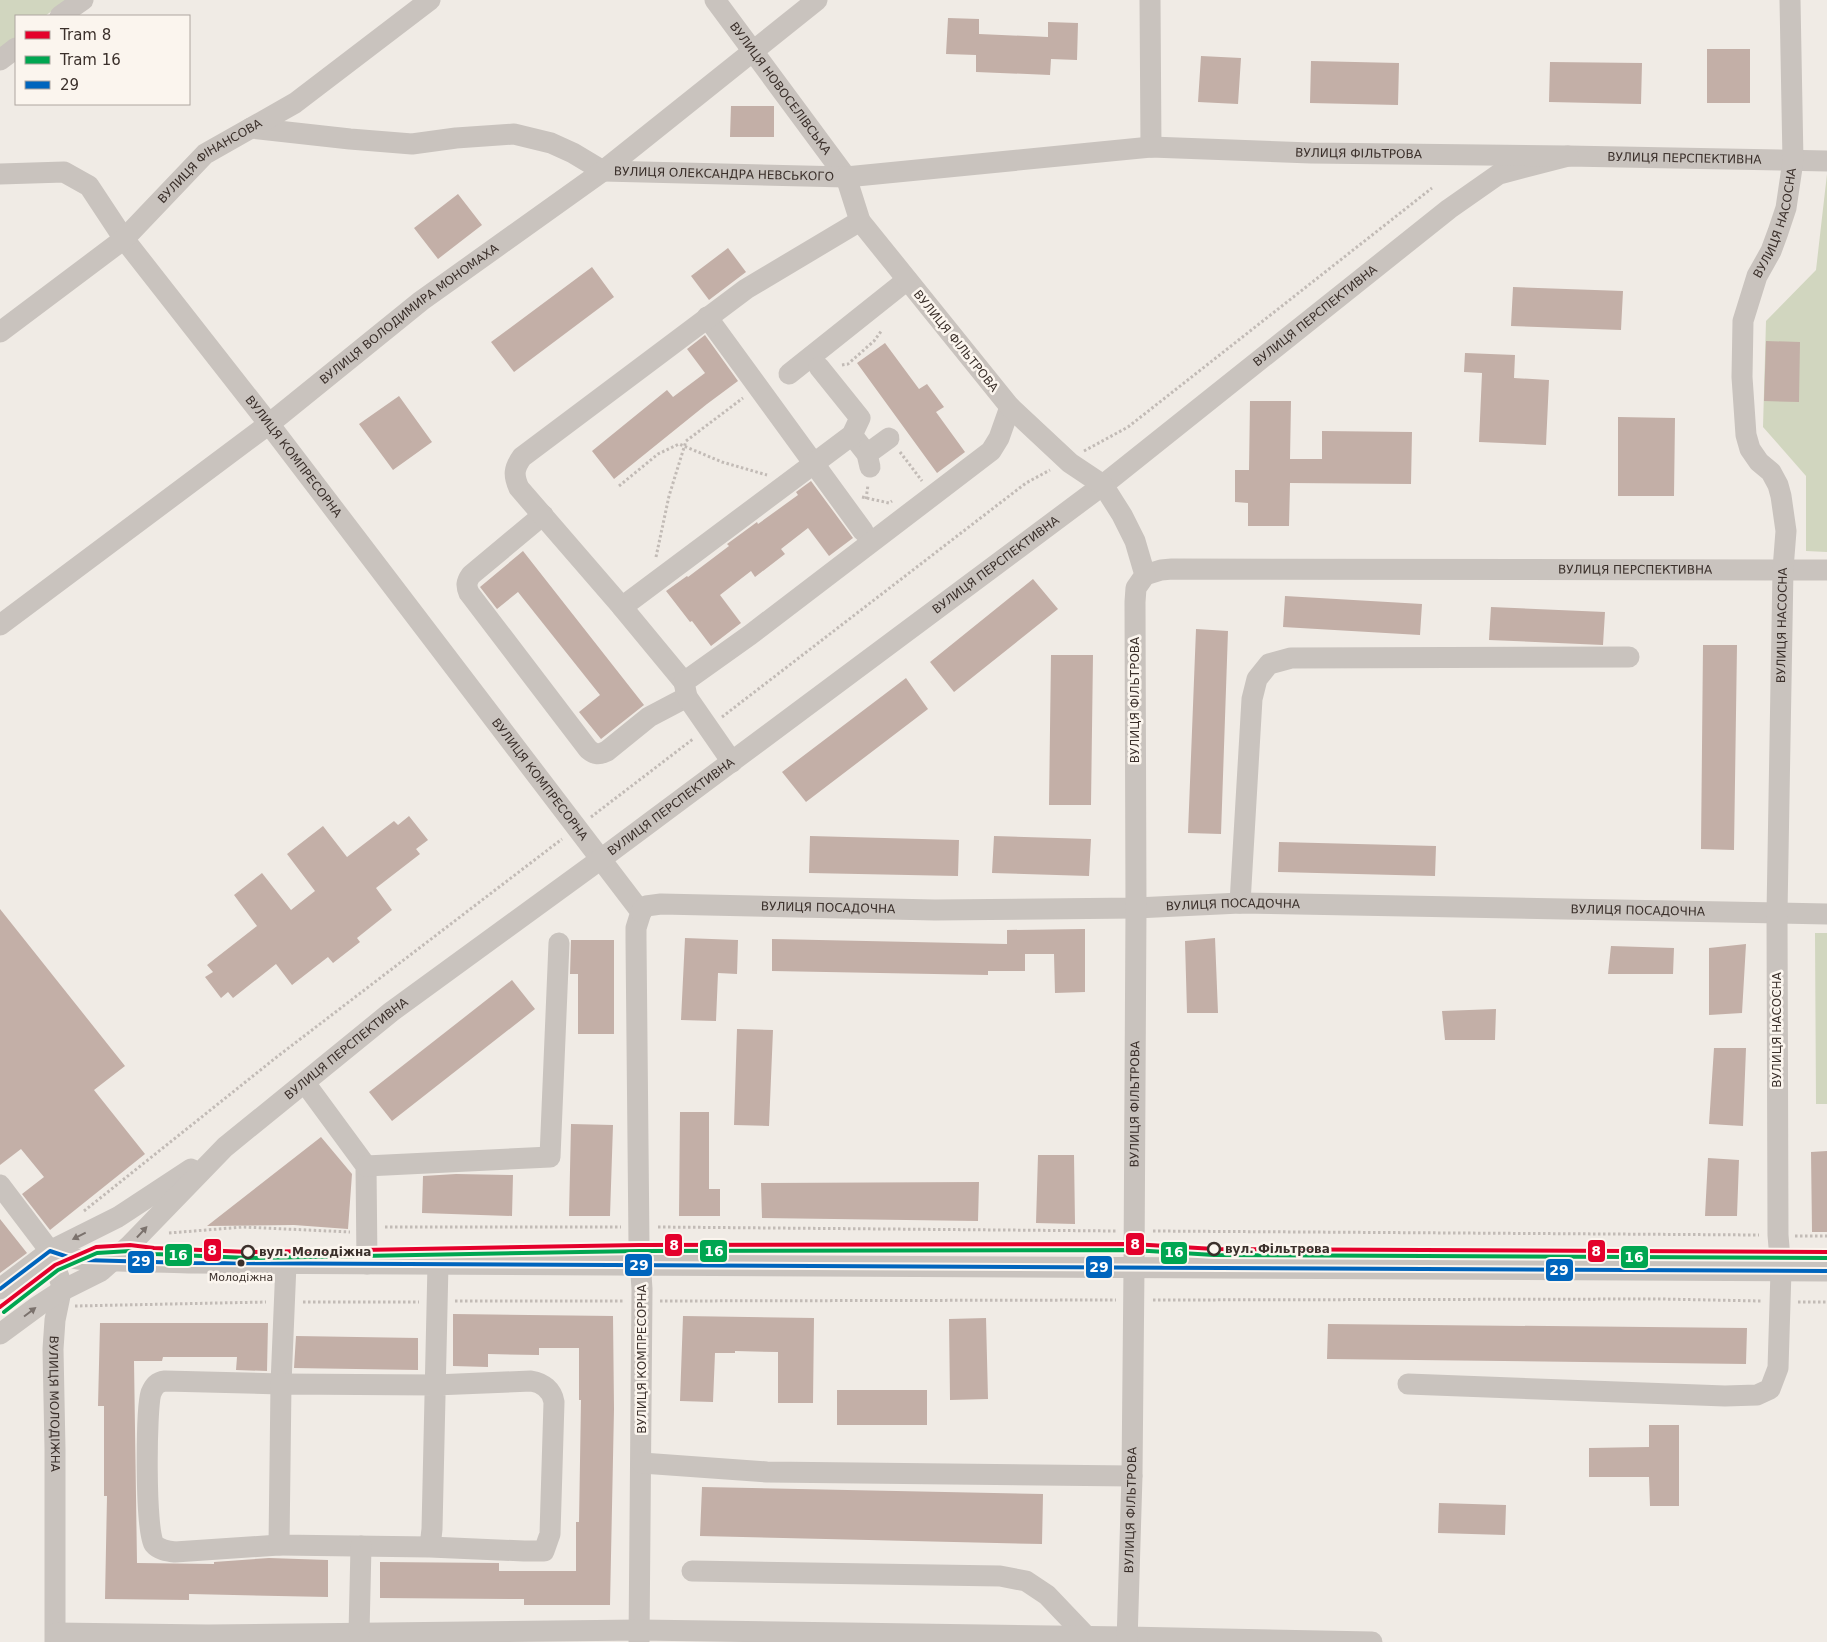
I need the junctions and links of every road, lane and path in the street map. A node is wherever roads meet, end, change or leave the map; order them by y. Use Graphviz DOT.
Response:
graph roads {
  1 [pos="83,0"];
  2 [pos="430,0"];
  3 [pos="715,0"];
  4 [pos="817,0"];
  5 [pos="1150,0"];
  6 [pos="1790,0"];
  7 [pos="61,15"];
  8 [pos="15,49"];
  9 [pos="752,51"];
  10 [pos="0,60"];
  11 [pos="251,128"];
  12 [pos="1151,147"];
  13 [pos="1568,156"];
  14 [pos="1793,161"];
  15 [pos="1827,161"];
  16 [pos="603,171"];
  17 [pos="0,174"];
  18 [pos="846,177"];
  19 [pos="1432,188"];
  20 [pos="860,222"];
  21 [pos="124,239"];
  22 [pos="907,280"];
  23 [pos="707,317"];
  24 [pos="0,332"];
  25 [pos="819,367"];
  26 [pos="790,374"];
  27 [pos="1010,407"];
  28 [pos="269,424"];
  29 [pos="852,435"];
  30 [pos="888,438"];
  31 [pos="684,445"];
  32 [pos="1068,460"];
  33 [pos="813,464"];
  34 [pos="790,481"];
  35 [pos="1103,485"];
  36 [pos="619,486"];
  37 [pos="933,494"];
  38 [pos="836,495"];
  39 [pos="897,497"];
  40 [pos="543,515"];
  41 [pos="863,531"];
  42 [pos="1783,569"];
  43 [pos="1827,570"];
  44 [pos="1145,575"];
  45 [pos="659,580"];
  46 [pos="622,607"];
  47 [pos="0,625"];
  48 [pos="1629,657"];
  49 [pos="686,690"];
  50 [pos="708,727"];
  51 [pos="732,762"];
  52 [pos="578,828"];
  53 [pos="601,859"];
  54 [pos="1240,903"];
  55 [pos="1136,908"];
  56 [pos="640,912"];
  57 [pos="1777,913"];
  58 [pos="1827,914"];
  59 [pos="559,943"];
  60 [pos="305,1082"];
  61 [pos="225,1148"];
  62 [pos="366,1166"];
  63 [pos="0,1185"];
  64 [pos="80,1215"];
  65 [pos="639,1227"];
  66 [pos="367,1231"];
  67 [pos="1134,1231"];
  68 [pos="1778,1235"];
  69 [pos="164,1236"];
  70 [pos="1827,1236"];
  71 [pos="50,1251"];
  72 [pos="114,1260"];
  73 [pos="286,1264"];
  74 [pos="367,1264"];
  75 [pos="438,1264"];
  76 [pos="641,1265"];
  77 [pos="1134,1268"];
  78 [pos="1781,1271"];
  79 [pos="1827,1271"];
  80 [pos="0,1288"];
  81 [pos="65,1299"];
  82 [pos="1002,1300"];
  83 [pos="1133,1300"];
  84 [pos="285,1302"];
  85 [pos="1779,1302"];
  86 [pos="1827,1302"];
  87 [pos="0,1334"];
  88 [pos="281,1384"];
  89 [pos="1408,1384"];
  90 [pos="435,1385"];
  91 [pos="642,1463"];
  92 [pos="1132,1476"];
  93 [pos="279,1545"];
  94 [pos="361,1546"];
  95 [pos="430,1547"];
  96 [pos="692,1571"];
  97 [pos="359,1633"];
  98 [pos="639,1636"];
  99 [pos="506,1637"];
  100 [pos="1086,1637"];
  101 [pos="56,1638"];
  102 [pos="208,1639"];
  103 [pos="1127,1639"];
  104 [pos="1372,1642"];
  1 -- 7 [label="street"];
  2 -- 11 [label="street, ВУЛИЦЯ ФІНАНСОВА"];
  3 -- 9 [label="street, ВУЛИЦЯ НОВОСЕЛІВСЬКА"];
  4 -- 9 [label="street, ВУЛИЦЯ ВОЛОДИМИРА МОНОМАХА"];
  5 -- 12 [label="street"];
  6 -- 14 [label="street, ВУЛИЦЯ НАСОСНА"];
  8 -- 10 [label="street"];
  9 -- 16 [label="street, ВУЛИЦЯ ВОЛОДИМИРА МОНОМАХА"];
  9 -- 18 [label="street, ВУЛИЦЯ НОВОСЕЛІВСЬКА"];
  11 -- 16 [label="street"];
  11 -- 21 [label="street, ВУЛИЦЯ ФІНАНСОВА"];
  12 -- 13 [label="street, ВУЛИЦЯ ФІЛЬТРОВА"];
  12 -- 18 [label="street, ВУЛИЦЯ ФІЛЬТРОВА"];
  13 -- 14 [label="street, ВУЛИЦЯ ПЕРСПЕКТИВНА"];
  13 -- 35 [label="street, ВУЛИЦЯ ПЕРСПЕКТИВНА"];
  14 -- 15 [label="street, ВУЛИЦЯ ПЕРСПЕКТИВНА"];
  14 -- 42 [label="street, ВУЛИЦЯ НАСОСНА"];
  16 -- 18 [label="street, ВУЛИЦЯ ОЛЕКСАНДРА НЕВСЬКОГО"];
  16 -- 28 [label="street, ВУЛИЦЯ ВОЛОДИМИРА МОНОМАХА"];
  17 -- 21 [label="street, ВУЛИЦЯ КОМПРЕСОРНА"];
  18 -- 20 [label="street, ВУЛИЦЯ ФІЛЬТРОВА"];
  19 -- 32 [label="path"];
  20 -- 22 [label="street, ВУЛИЦЯ ФІЛЬТРОВА"];
  20 -- 23 [label="street"];
  21 -- 24 [label="street, ВУЛИЦЯ ФІНАНСОВА"];
  21 -- 28 [label="street, ВУЛИЦЯ КОМПРЕСОРНА"];
  22 -- 26 [label="street"];
  22 -- 27 [label="street, ВУЛИЦЯ ФІЛЬТРОВА"];
  23 -- 33 [label="street"];
  23 -- 40 [label="street"];
  25 -- 29 [label="street"];
  27 -- 32 [label="street, ВУЛИЦЯ ФІЛЬТРОВА"];
  27 -- 37 [label="street"];
  28 -- 47 [label="street, ВУЛИЦЯ ВОЛОДИМИРА МОНОМАХА"];
  28 -- 52 [label="street, ВУЛИЦЯ КОМПРЕСОРНА"];
  29 -- 30 [label="street"];
  29 -- 33 [label="street"];
  30 -- 37 [label="path"];
  31 -- 34 [label="path"];
  31 -- 36 [label="path"];
  31 -- 45 [label="path"];
  32 -- 35 [label="street, ВУЛИЦЯ ФІЛЬТРОВА"];
  32 -- 50 [label="path"];
  33 -- 34 [label="street"];
  33 -- 38 [label="street"];
  34 -- 45 [label="street"];
  35 -- 44 [label="street, ВУЛИЦЯ ФІЛЬТРОВА"];
  35 -- 51 [label="street, ВУЛИЦЯ ПЕРСПЕКТИВНА"];
  37 -- 49 [label="street"];
  38 -- 39 [label="path"];
  38 -- 41 [label="street"];
  40 -- 46 [label="street"];
  40 -- 49 [label="street"];
  42 -- 43 [label="street, ВУЛИЦЯ ПЕРСПЕКТИВНА"];
  42 -- 44 [label="street, ВУЛИЦЯ ПЕРСПЕКТИВНА"];
  42 -- 57 [label="street, ВУЛИЦЯ НАСОСНА"];
  44 -- 55 [label="street, ВУЛИЦЯ ФІЛЬТРОВА"];
  45 -- 46 [label="street"];
  46 -- 49 [label="street"];
  48 -- 54 [label="street"];
  49 -- 50 [label="street"];
  50 -- 51 [label="street"];
  50 -- 52 [label="path"];
  51 -- 53 [label="street, ВУЛИЦЯ ПЕРСПЕКТИВНА"];
  52 -- 53 [label="street, ВУЛИЦЯ КОМПРЕСОРНА"];
  52 -- 64 [label="path"];
  53 -- 56 [label="street, ВУЛИЦЯ КОМПРЕСОРНА"];
  53 -- 60 [label="street, ВУЛИЦЯ ПЕРСПЕКТИВНА"];
  54 -- 55 [label="street, ВУЛИЦЯ ПОСАДОЧНА"];
  54 -- 57 [label="street, ВУЛИЦЯ ПОСАДОЧНА"];
  55 -- 56 [label="street, ВУЛИЦЯ ПОСАДОЧНА"];
  55 -- 67 [label="street, ВУЛИЦЯ ФІЛЬТРОВА"];
  56 -- 65 [label="street, ВУЛИЦЯ КОМПРЕСОРНА"];
  57 -- 58 [label="street, ВУЛИЦЯ ПОСАДОЧНА"];
  57 -- 68 [label="street, ВУЛИЦЯ НАСОСНА"];
  59 -- 62 [label="street"];
  60 -- 61 [label="street, ВУЛИЦЯ ПЕРСПЕКТИВНА"];
  60 -- 62 [label="street"];
  61 -- 71 [label="street, ВУЛИЦЯ ПЕРСПЕКТИВНА, one-way"];
  72 -- 61 [label="street, ВУЛИЦЯ ПЕРСПЕКТИВНА, one-way"];
  62 -- 66 [label="street"];
  63 -- 71 [label="street, ВУЛИЦЯ МОЛОДІЖНА"];
  65 -- 66 [label="path"];
  65 -- 67 [label="path"];
  65 -- 76 [label="street, ВУЛИЦЯ КОМПРЕСОРНА"];
  66 -- 69 [label="path"];
  66 -- 74 [label="street"];
  67 -- 68 [label="path"];
  67 -- 77 [label="street, ВУЛИЦЯ ФІЛЬТРОВА"];
  68 -- 70 [label="path"];
  68 -- 78 [label="street, ВУЛИЦЯ НАСОСНА"];
  71 -- 72 [label="street"];
  71 -- 80 [label="street, ВУЛИЦЯ ПЕРСПЕКТИВНА"];
  71 -- 81 [label="street, ВУЛИЦЯ МОЛОДІЖНА"];
  72 -- 73 [label="street"];
  72 -- 81 [label="street, ВУЛИЦЯ ПЕРСПЕКТИВНА"];
  73 -- 74 [label="street"];
  73 -- 84 [label="street"];
  74 -- 75 [label="street"];
  75 -- 76 [label="street"];
  75 -- 90 [label="street"];
  76 -- 77 [label="street"];
  76 -- 91 [label="street, ВУЛИЦЯ КОМПРЕСОРНА"];
  77 -- 78 [label="street"];
  77 -- 83 [label="street, ВУЛИЦЯ ФІЛЬТРОВА"];
  78 -- 79 [label="street"];
  78 -- 85 [label="street, ВУЛИЦЯ НАСОСНА"];
  81 -- 84 [label="path"];
  87 -- 81 [label="street, ВУЛИЦЯ ПЕРСПЕКТИВНА, one-way"];
  81 -- 101 [label="street, ВУЛИЦЯ МОЛОДІЖНА"];
  82 -- 83 [label="path"];
  83 -- 85 [label="path"];
  83 -- 92 [label="street, ВУЛИЦЯ ФІЛЬТРОВА"];
  84 -- 88 [label="street"];
  85 -- 86 [label="path"];
  85 -- 89 [label="street, ВУЛИЦЯ НАСОСНА"];
  88 -- 90 [label="street"];
  88 -- 93 [label="street"];
  88 -- 93 [label="street"];
  90 -- 95 [label="street"];
  90 -- 95 [label="street"];
  91 -- 92 [label="street"];
  91 -- 98 [label="street, ВУЛИЦЯ КОМПРЕСОРНА"];
  92 -- 103 [label="street, ВУЛИЦЯ ФІЛЬТРОВА"];
  93 -- 94 [label="street"];
  94 -- 95 [label="street"];
  94 -- 97 [label="street"];
  96 -- 100 [label="street"];
  97 -- 99 [label="street"];
  97 -- 102 [label="street"];
  98 -- 99 [label="street"];
  98 -- 100 [label="street"];
  100 -- 103 [label="street"];
  101 -- 102 [label="street"];
  103 -- 104 [label="street"];
}
